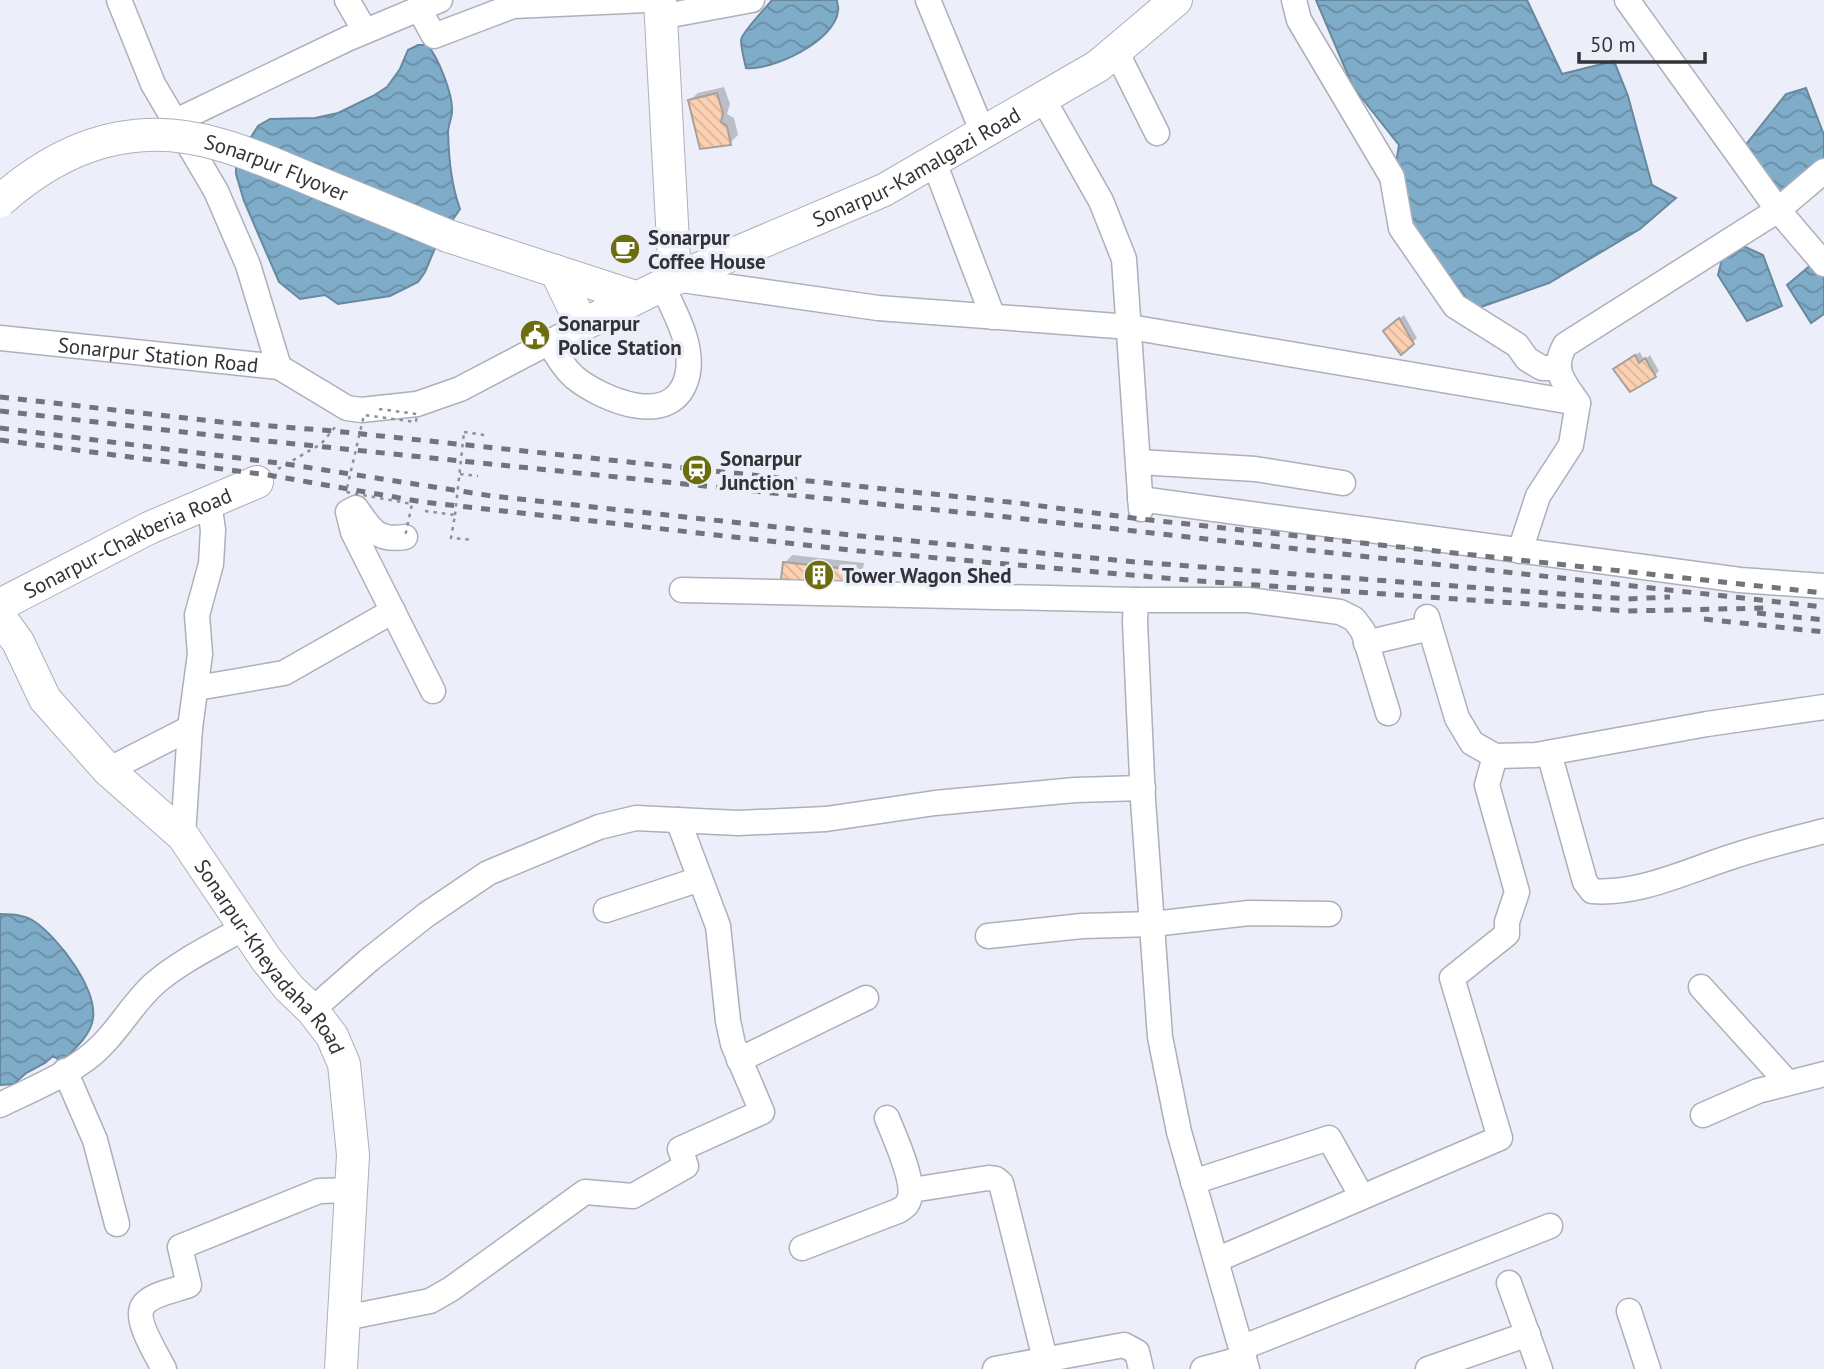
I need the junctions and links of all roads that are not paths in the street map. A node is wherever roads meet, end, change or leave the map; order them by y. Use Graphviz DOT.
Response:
graph roads {
  1 [pos="119,0"];
  2 [pos="347,0"];
  3 [pos="752,0"];
  4 [pos="928,0"];
  5 [pos="1176,0"];
  6 [pos="1294,0"];
  7 [pos="1627,0"];
  8 [pos="430,4"];
  9 [pos="656,6"];
  10 [pos="365,32"];
  11 [pos="1116,51"];
  12 [pos="1043,99"];
  13 [pos="174,122"];
  14 [pos="1157,132"];
  15 [pos="984,133"];
  16 [pos="934,162"];
  17 [pos="1824,171"];
  18 [pos="0,201"];
  19 [pos="1778,209"];
  20 [pos="1824,264"];
  21 [pos="556,271"];
  22 [pos="657,287"];
  23 [pos="993,317"];
  24 [pos="582,325"];
  25 [pos="1130,327"];
  26 [pos="0,338"];
  27 [pos="549,342"];
  28 [pos="279,367"];
  29 [pos="1559,368"];
  30 [pos="1578,402"];
  31 [pos="1139,462"];
  32 [pos="257,482"];
  33 [pos="1343,483"];
  34 [pos="209,502"];
  35 [pos="405,537"];
  36 [pos="1520,551"];
  37 [pos="1824,586"];
  38 [pos="682,590"];
  39 [pos="1136,600"];
  40 [pos="0,605"];
  41 [pos="393,611"];
  42 [pos="0,617"];
  43 [pos="1366,643"];
  44 [pos="197,688"];
  45 [pos="433,691"];
  46 [pos="1824,707"];
  47 [pos="1388,713"];
  48 [pos="190,728"];
  49 [pos="1549,753"];
  50 [pos="1495,756"];
  51 [pos="108,770"];
  52 [pos="1143,788"];
  53 [pos="678,820"];
  54 [pos="1824,831"];
  55 [pos="184,836"];
  56 [pos="700,879"];
  57 [pos="606,910"];
  58 [pos="1329,914"];
  59 [pos="1153,924"];
  60 [pos="245,927"];
  61 [pos="988,936"];
  62 [pos="1701,987"];
  63 [pos="866,998"];
  64 [pos="312,1010"];
  65 [pos="739,1060"];
  66 [pos="65,1071"];
  67 [pos="1824,1074"];
  68 [pos="1787,1082"];
  69 [pos="0,1105"];
  70 [pos="1703,1115"];
  71 [pos="887,1118"];
  72 [pos="1193,1182"];
  73 [pos="351,1190"];
  74 [pos="912,1190"];
  75 [pos="1362,1197"];
  76 [pos="117,1224"];
  77 [pos="1550,1226"];
  78 [pos="802,1248"];
  79 [pos="1216,1260"];
  80 [pos="1509,1283"];
  81 [pos="1629,1311"];
  82 [pos="345,1318"];
  83 [pos="1528,1334"];
  84 [pos="1244,1358"];
  85 [pos="1045,1359"];
  86 [pos="164,1369"];
  87 [pos="341,1369"];
  88 [pos="995,1369"];
  89 [pos="1141,1369"];
  90 [pos="1203,1369"];
  91 [pos="1428,1369"];
  92 [pos="1540,1369"];
  93 [pos="1648,1369"];
  1 -- 13 [label="street"];
  2 -- 10 [label="street"];
  3 -- 9 [label="street"];
  4 -- 15 [label="street"];
  5 -- 11 [label="main road, Sonarpur-Kamalgazi Road"];
  6 -- 29 [label="street"];
  7 -- 19 [label="street"];
  8 -- 9 [label="street"];
  8 -- 10 [label="street"];
  9 -- 22 [label="main road"];
  10 -- 13 [label="street"];
  11 -- 12 [label="main road, Sonarpur-Kamalgazi Road"];
  11 -- 14 [label="street"];
  12 -- 15 [label="main road, Sonarpur-Kamalgazi Road"];
  12 -- 25 [label="street"];
  13 -- 28 [label="street"];
  15 -- 16 [label="main road, Sonarpur-Kamalgazi Road"];
  16 -- 22 [label="main road, Sonarpur-Kamalgazi Road"];
  16 -- 23 [label="street"];
  17 -- 19 [label="street"];
  18 -- 21 [label="main road, Sonarpur Flyover, bridge"];
  19 -- 20 [label="street"];
  19 -- 29 [label="street"];
  21 -- 22 [label="main road, Sonarpur Flyover"];
  21 -- 24 [label="main road"];
  22 -- 23 [label="street"];
  22 -- 24 [label="main road"];
  22 -- 27 [label="street"];
  23 -- 25 [label="street"];
  24 -- 27 [label="street, Sonarpur Station Road"];
  25 -- 30 [label="street"];
  25 -- 31 [label="street"];
  26 -- 28 [label="street, Sonarpur Station Road"];
  27 -- 28 [label="street, Sonarpur Station Road"];
  29 -- 30 [label="street"];
  30 -- 36 [label="street"];
  31 -- 33 [label="street"];
  31 -- 36 [label="street"];
  32 -- 34 [label="main road, Sonarpur-Chakberia Road"];
  34 -- 40 [label="main road, Sonarpur-Chakberia Road"];
  34 -- 44 [label="street"];
  35 -- 41 [label="street"];
  36 -- 37 [label="street"];
  38 -- 39 [label="street"];
  39 -- 43 [label="street"];
  39 -- 52 [label="street"];
  41 -- 44 [label="street"];
  41 -- 45 [label="street"];
  42 -- 51 [label="main road, Sonarpur-Kheyadaha Road"];
  43 -- 47 [label="street"];
  43 -- 50 [label="street"];
  44 -- 48 [label="street"];
  46 -- 49 [label="street"];
  48 -- 51 [label="street"];
  48 -- 55 [label="street"];
  49 -- 50 [label="street"];
  49 -- 54 [label="street"];
  50 -- 75 [label="street"];
  51 -- 55 [label="main road, Sonarpur-Kheyadaha Road"];
  52 -- 53 [label="street"];
  52 -- 59 [label="street"];
  53 -- 56 [label="street"];
  53 -- 64 [label="street"];
  55 -- 60 [label="main road, Sonarpur-Kheyadaha Road"];
  56 -- 57 [label="street"];
  56 -- 65 [label="street"];
  58 -- 59 [label="street"];
  59 -- 61 [label="street"];
  59 -- 72 [label="street"];
  60 -- 64 [label="main road, Sonarpur-Kheyadaha Road"];
  60 -- 66 [label="street"];
  62 -- 68 [label="street"];
  63 -- 65 [label="street"];
  64 -- 73 [label="main road, Sonarpur-Kheyadaha Road"];
  65 -- 82 [label="street"];
  66 -- 69 [label="street"];
  66 -- 76 [label="street"];
  67 -- 68 [label="street"];
  68 -- 70 [label="street"];
  71 -- 74 [label="street"];
  72 -- 75 [label="street"];
  72 -- 79 [label="street"];
  73 -- 82 [label="main road, Sonarpur-Kheyadaha Road"];
  73 -- 86 [label="street"];
  74 -- 78 [label="street"];
  74 -- 85 [label="street"];
  75 -- 79 [label="street"];
  77 -- 84 [label="street"];
  79 -- 84 [label="street"];
  80 -- 83 [label="street"];
  81 -- 93 [label="street"];
  82 -- 87 [label="main road, Sonarpur-Kheyadaha Road"];
  83 -- 91 [label="street"];
  83 -- 92 [label="street"];
  84 -- 90 [label="street"];
  85 -- 88 [label="street"];
  85 -- 89 [label="street"];
}
